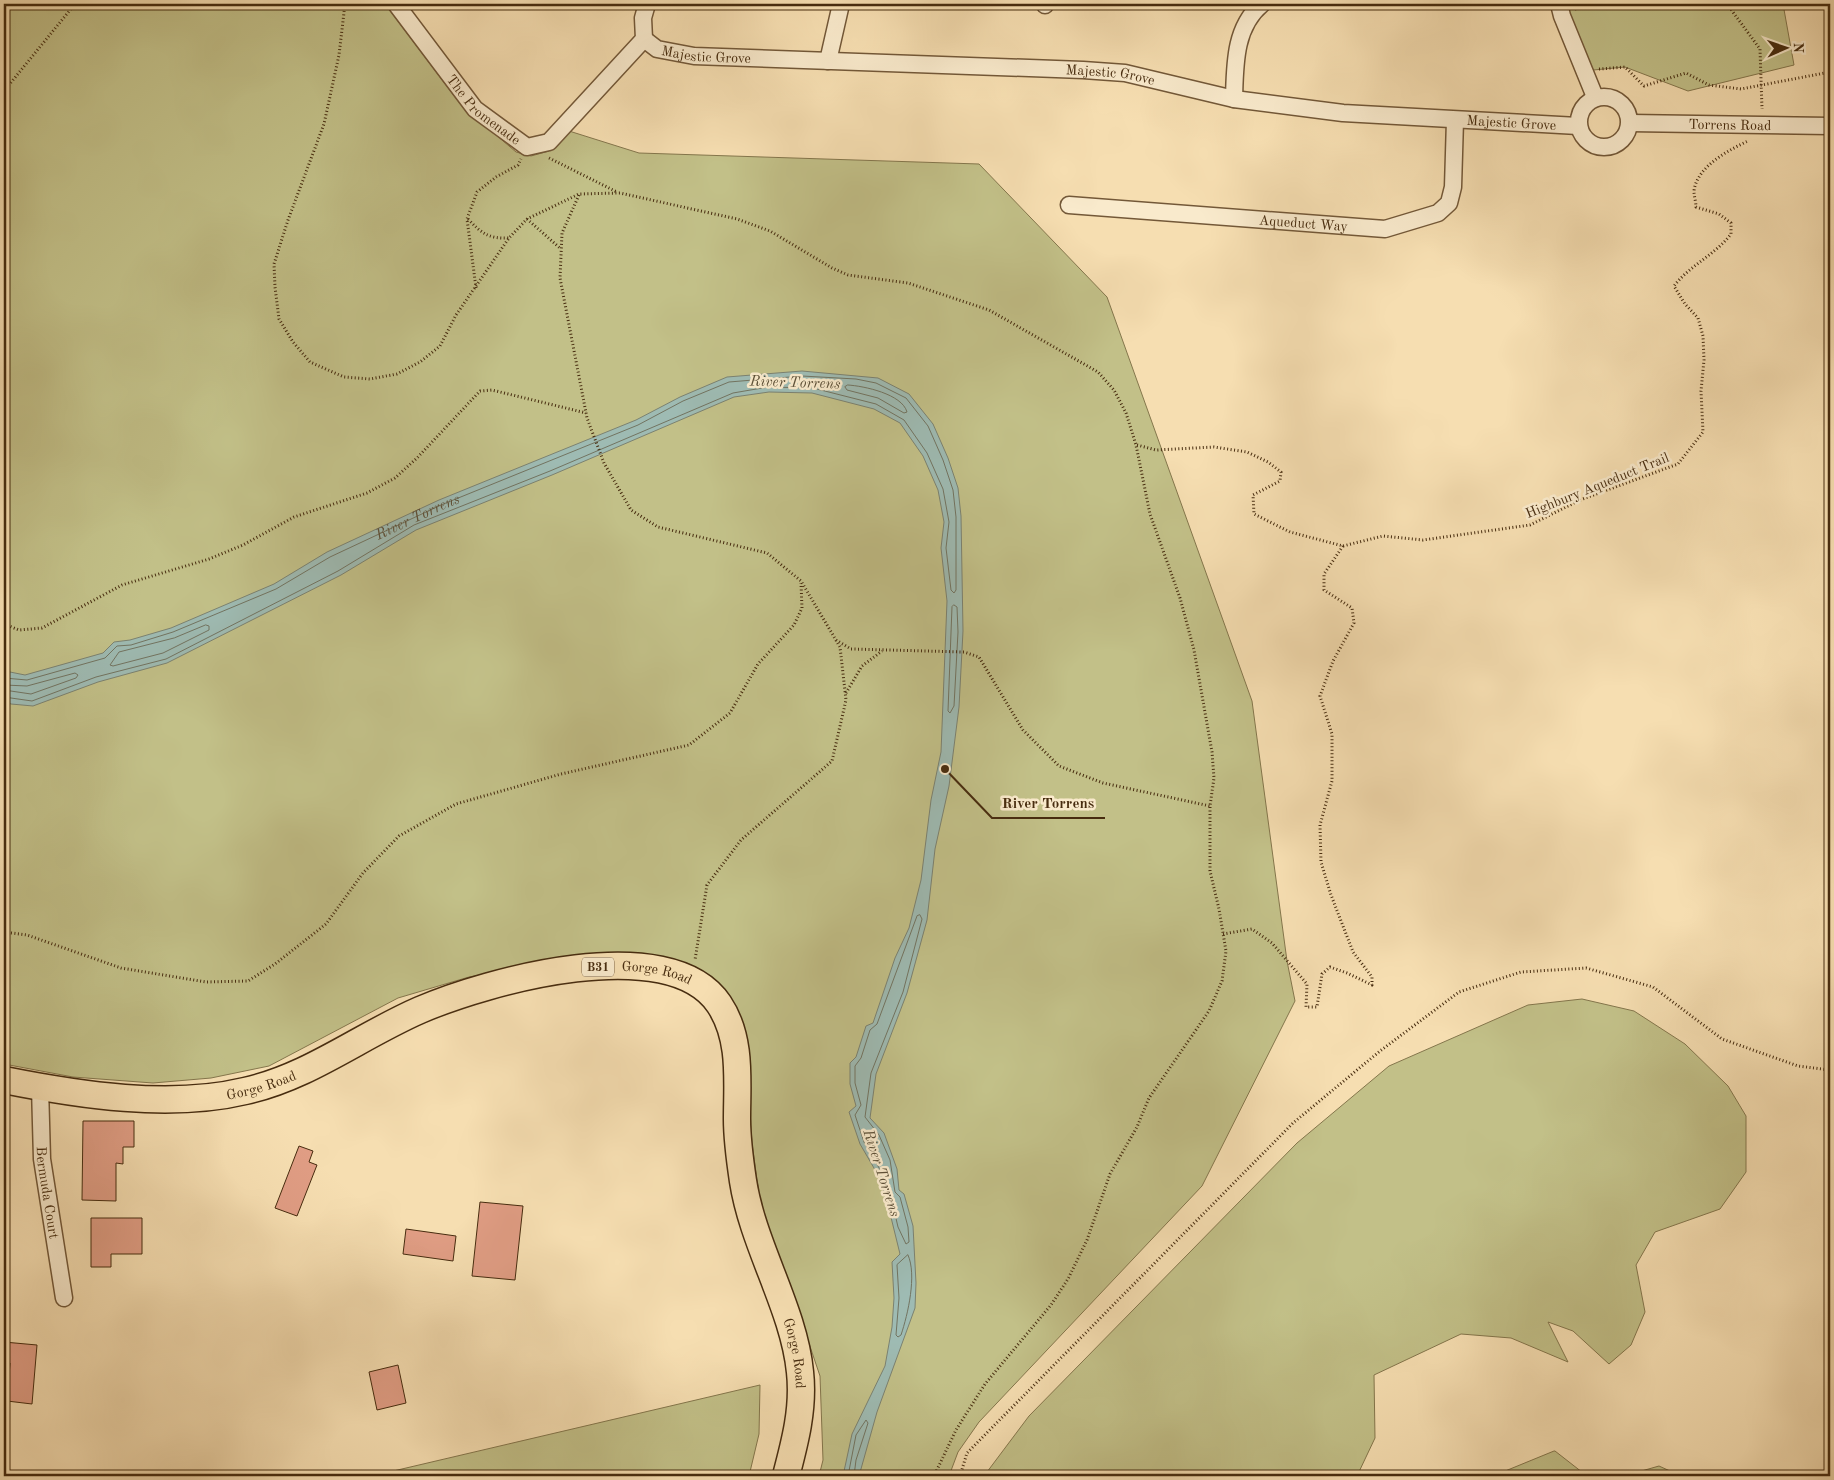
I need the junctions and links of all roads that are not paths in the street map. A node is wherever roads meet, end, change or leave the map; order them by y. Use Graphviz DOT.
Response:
graph roads {
  1 [pos="396,4"];
  2 [pos="646,4"];
  3 [pos="841,4"];
  4 [pos="1262,4"];
  5 [pos="1559,4"];
  6 [pos="644,39"];
  7 [pos="828,61"];
  8 [pos="1594,97"];
  9 [pos="1234,99"];
  10 [pos="1455,120"];
  11 [pos="1630,122"];
  12 [pos="1578,126"];
  13 [pos="1830,126"];
  14 [pos="1069,205"];
  15 [pos="4,1080"];
  16 [pos="40,1087"];
  17 [pos="64,1298"];
  18 [pos="786,1476"];
  1 -- 6 [label="street, The Promenade"];
  2 -- 6 [label="street"];
  3 -- 7 [label="street"];
  4 -- 9 [label="street"];
  5 -- 8 [label="street"];
  6 -- 7 [label="street, Majestic Grove"];
  7 -- 9 [label="street, Majestic Grove"];
  8 -- 11 [label="street"];
  8 -- 12 [label="street"];
  9 -- 10 [label="street, Majestic Grove"];
  10 -- 12 [label="street, Majestic Grove"];
  10 -- 14 [label="street, Aqueduct Way"];
  11 -- 12 [label="street"];
  11 -- 13 [label="street, Torrens Road"];
  15 -- 16 [label="main road, Gorge Road / B31"];
  16 -- 17 [label="street, Bermuda Court"];
  16 -- 18 [label="main road, Gorge Road / B31"];
}
